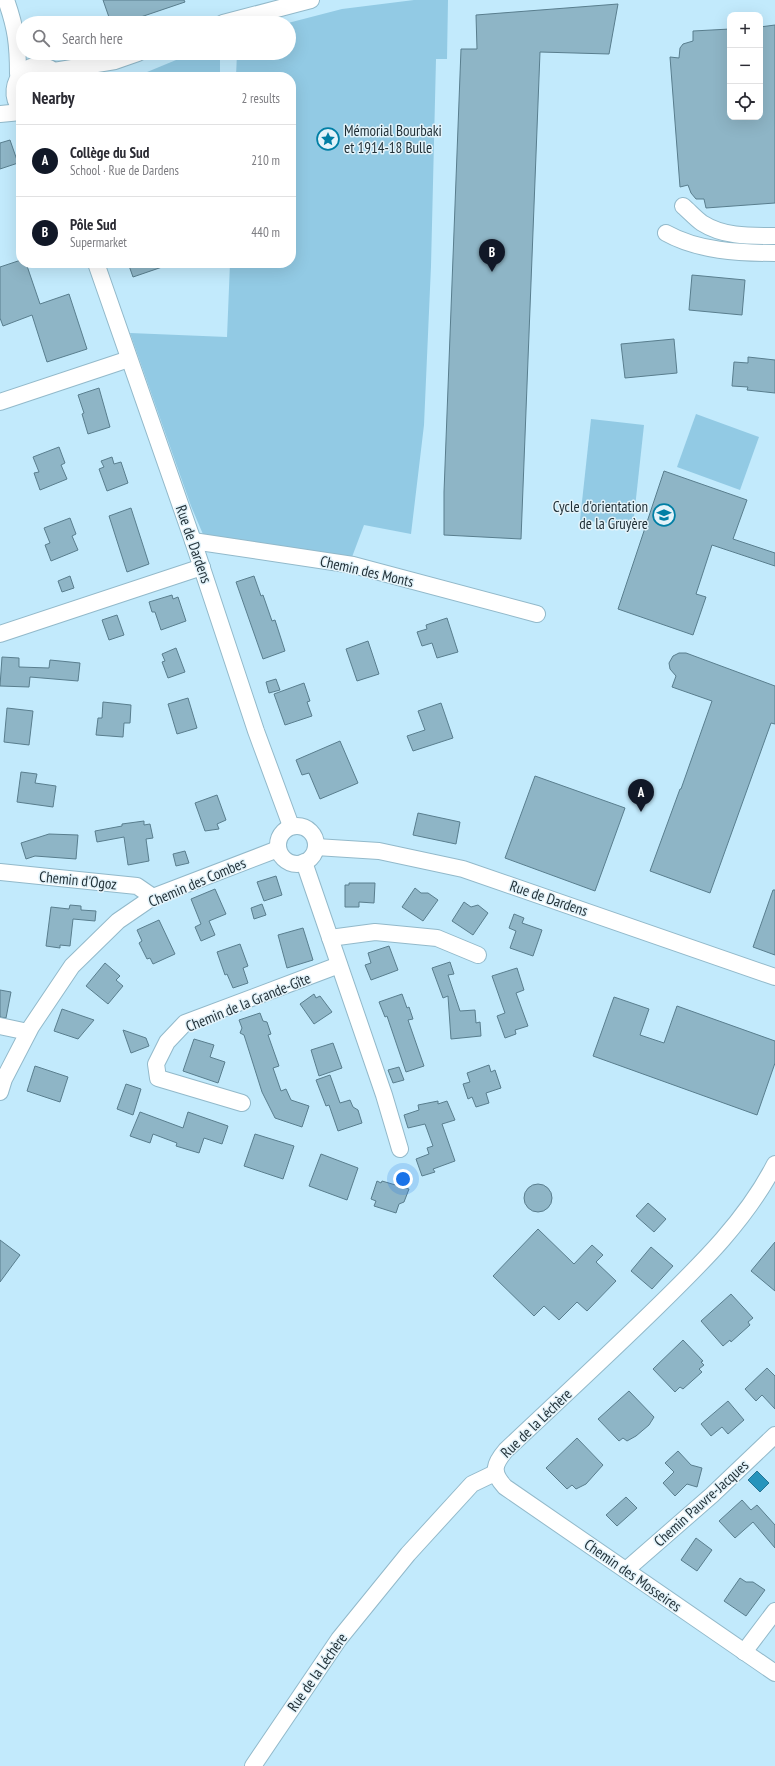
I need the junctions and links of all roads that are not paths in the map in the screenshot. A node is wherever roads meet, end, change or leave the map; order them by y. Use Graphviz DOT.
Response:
graph roads {
  1 [pos="6,0"];
  2 [pos="311,0"];
  3 [pos="11,15"];
  4 [pos="250,16"];
  5 [pos="16,24"];
  6 [pos="16,38"];
  7 [pos="17,60"];
  8 [pos="120,60"];
  9 [pos="115,62"];
  10 [pos="49,67"];
  11 [pos="16,72"];
  12 [pos="23,72"];
  13 [pos="98,72"];
  14 [pos="16,78"];
  15 [pos="0,93"];
  16 [pos="16,102"];
  17 [pos="16,112"];
  18 [pos="0,114"];
  19 [pos="682,206"];
  20 [pos="666,233"];
  21 [pos="775,236"];
  22 [pos="775,253"];
  23 [pos="98,268"];
  24 [pos="129,359"];
  25 [pos="0,402"];
  26 [pos="194,541"];
  27 [pos="202,567"];
  28 [pos="537,614"];
  29 [pos="0,634"];
  30 [pos="291,826"];
  31 [pos="316,847"];
  32 [pos="278,849"];
  33 [pos="304,862"];
  34 [pos="0,872"];
  35 [pos="153,897"];
  36 [pos="330,938"];
  37 [pos="478,955"];
  38 [pos="339,965"];
  39 [pos="775,977"];
  40 [pos="0,1026"];
  41 [pos="28,1032"];
  42 [pos="0,1092"];
  43 [pos="242,1103"];
  44 [pos="400,1149"];
  45 [pos="775,1164"];
  46 [pos="775,1435"];
  47 [pos="495,1473"];
  48 [pos="626,1570"];
  49 [pos="775,1611"];
  50 [pos="744,1652"];
  51 [pos="775,1674"];
  52 [pos="253,1766"];
  1 -- 3 [label="street"];
  2 -- 4 [label="street"];
  3 -- 5 [label="street"];
  3 -- 6 [label="street"];
  7 -- 11 [label="street"];
  8 -- 9 [label="street"];
  9 -- 10 [label="street"];
  9 -- 13 [label="street"];
  10 -- 12 [label="street"];
  14 -- 15 [label="street"];
  14 -- 16 [label="street"];
  17 -- 18 [label="street"];
  19 -- 21 [label="street"];
  20 -- 22 [label="street"];
  23 -- 24 [label="street, Rue de Dardens"];
  24 -- 25 [label="street"];
  24 -- 26 [label="street, Rue de Dardens"];
  26 -- 27 [label="street, Rue de Dardens"];
  26 -- 28 [label="street, Chemin des Monts"];
  27 -- 29 [label="street"];
  27 -- 30 [label="street, Rue de Dardens"];
  30 -- 31 [label="street"];
  30 -- 32 [label="street"];
  31 -- 33 [label="street"];
  31 -- 39 [label="street, Rue de Dardens"];
  32 -- 33 [label="street"];
  32 -- 35 [label="street, Chemin des Combes"];
  33 -- 36 [label="street"];
  34 -- 35 [label="street, Chemin d'Ogoz"];
  35 -- 41 [label="street, Chemin des Combes"];
  36 -- 37 [label="street"];
  36 -- 38 [label="street"];
  38 -- 43 [label="street, Chemin de la Grande-Gîte"];
  38 -- 44 [label="street"];
  40 -- 41 [label="street"];
  41 -- 42 [label="street, Chemin des Combes"];
  45 -- 47 [label="street, Rue de la Léchère"];
  46 -- 48 [label="street, Chemin Pauvre-Jacques"];
  47 -- 48 [label="street, Chemin des Mosseires"];
  47 -- 52 [label="street, Rue de la Léchère"];
  48 -- 50 [label="street, Chemin des Mosseires"];
  49 -- 50 [label="street"];
  50 -- 51 [label="street, Chemin des Mosseires"];
}
